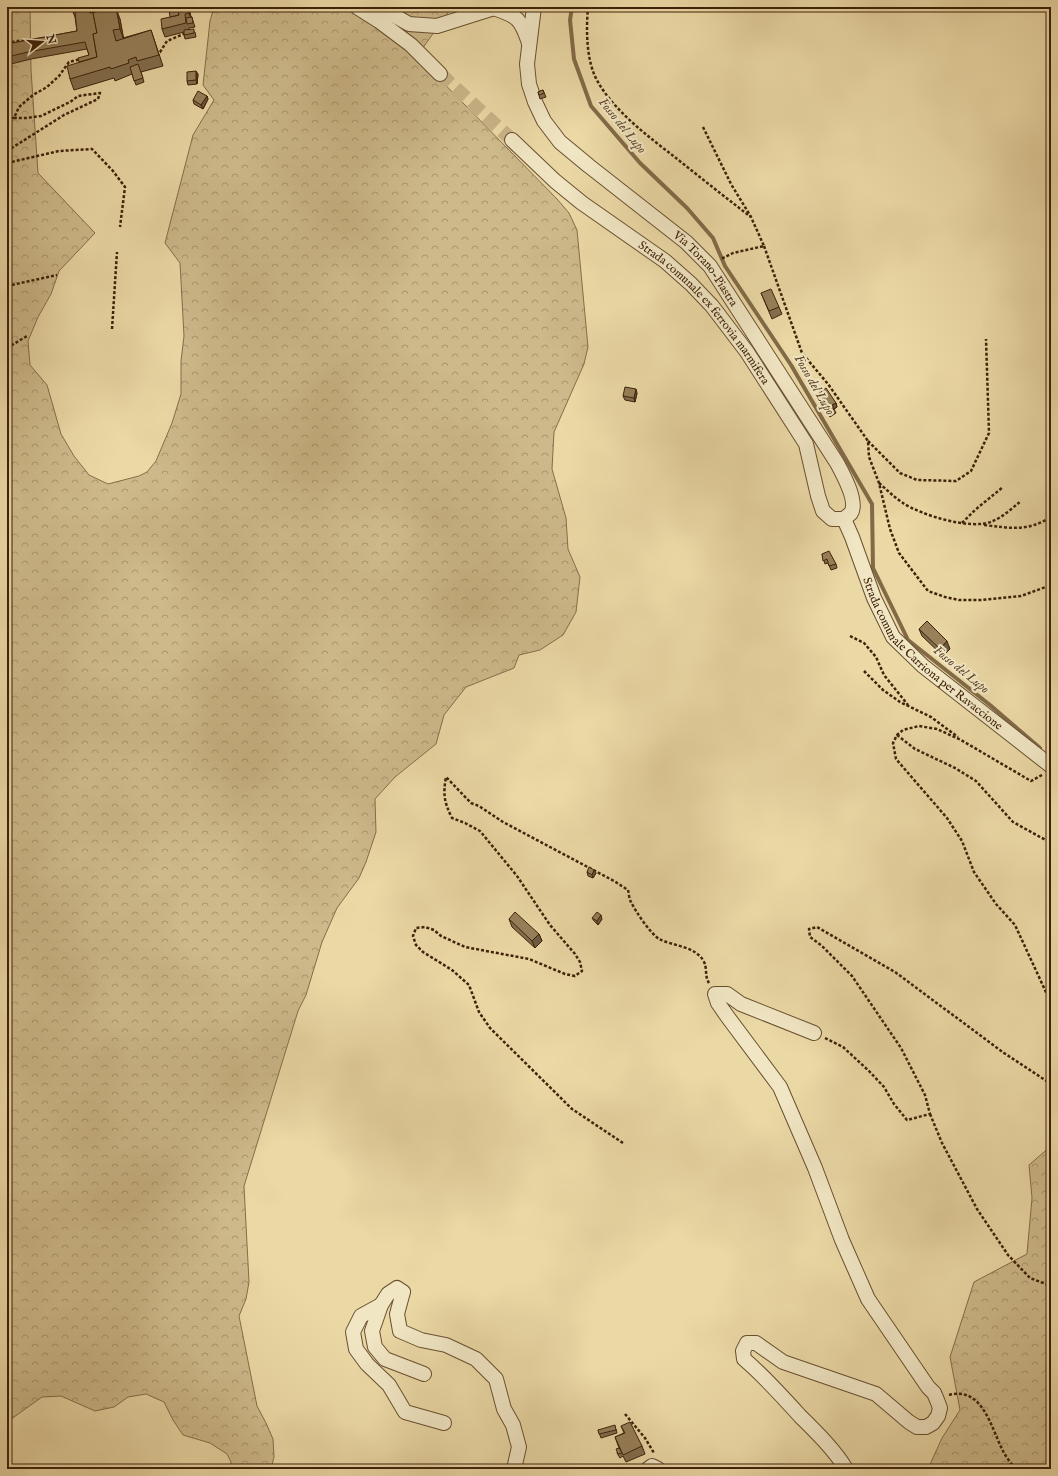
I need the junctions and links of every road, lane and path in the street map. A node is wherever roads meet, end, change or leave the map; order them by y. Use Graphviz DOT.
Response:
graph roads {
  1 [pos="19,7"];
  2 [pos="357,7"];
  3 [pos="379,7"];
  4 [pos="534,7"];
  5 [pos="588,7"];
  6 [pos="495,8"];
  7 [pos="7,12"];
  8 [pos="190,32"];
  9 [pos="28,41"];
  10 [pos="7,44"];
  11 [pos="530,46"];
  12 [pos="149,55"];
  13 [pos="87,58"];
  14 [pos="440,74"];
  15 [pos="7,117"];
  16 [pos="14,118"];
  17 [pos="703,127"];
  18 [pos="512,140"];
  19 [pos="7,151"];
  20 [pos="7,163"];
  21 [pos="751,217"];
  22 [pos="120,227"];
  23 [pos="764,246"];
  24 [pos="117,252"];
  25 [pos="728,255"];
  26 [pos="57,276"];
  27 [pos="7,286"];
  28 [pos="112,329"];
  29 [pos="28,336"];
  30 [pos="986,339"];
  31 [pos="7,348"];
  32 [pos="868,441"];
  33 [pos="879,483"];
  34 [pos="1003,487"];
  35 [pos="1020,502"];
  36 [pos="1051,517"];
  37 [pos="844,520"];
  38 [pos="962,523"];
  39 [pos="981,525"];
  40 [pos="1051,585"];
  41 [pos="850,636"];
  42 [pos="864,671"];
  43 [pos="909,706"];
  44 [pos="897,735"];
  45 [pos="961,740"];
  46 [pos="1051,766"];
  47 [pos="1051,843"];
  48 [pos="715,994"];
  49 [pos="1051,1003"];
  50 [pos="814,1033"];
  51 [pos="1051,1084"];
  52 [pos="930,1114"];
  53 [pos="623,1143"];
  54 [pos="1051,1286"];
  55 [pos="381,1305"];
  56 [pos="424,1374"];
  57 [pos="937,1400"];
  58 [pos="625,1414"];
  59 [pos="444,1423"];
  60 [pos="657,1463"];
  61 [pos="514,1469"];
  62 [pos="648,1469"];
  63 [pos="846,1469"];
  64 [pos="1015,1469"];
  1 -- 7 [label="path"];
  2 -- 14 [label="street"];
  3 -- 6 [label="street"];
  4 -- 11 [label="street, Via Torano-Piastra"];
  5 -- 21 [label="path"];
  6 -- 11 [label="street, Via Torano-Piastra"];
  8 -- 12 [label="path"];
  9 -- 10 [label="path"];
  11 -- 37 [label="street, Via Torano-Piastra"];
  13 -- 16 [label="path"];
  15 -- 16 [label="path"];
  16 -- 19 [label="path"];
  17 -- 21 [label="path"];
  18 -- 37 [label="street, Strada comunale ex ferrovia marmifera"];
  20 -- 22 [label="path"];
  21 -- 23 [label="path"];
  23 -- 25 [label="path"];
  23 -- 32 [label="path"];
  24 -- 28 [label="path"];
  26 -- 27 [label="path"];
  29 -- 31 [label="path"];
  30 -- 32 [label="path"];
  32 -- 33 [label="path"];
  33 -- 38 [label="path"];
  33 -- 40 [label="path"];
  34 -- 38 [label="path"];
  35 -- 39 [label="path"];
  36 -- 39 [label="path"];
  37 -- 46 [label="street, Strada comunale Carriona per Ravaccione"];
  38 -- 39 [label="path"];
  41 -- 43 [label="path"];
  42 -- 43 [label="path"];
  43 -- 45 [label="path"];
  44 -- 45 [label="path"];
  44 -- 47 [label="path"];
  44 -- 49 [label="path"];
  45 -- 46 [label="path"];
  48 -- 50 [label="street"];
  48 -- 53 [label="path"];
  48 -- 57 [label="street"];
  50 -- 52 [label="path"];
  51 -- 52 [label="path"];
  52 -- 54 [label="path"];
  55 -- 56 [label="street"];
  55 -- 59 [label="street"];
  55 -- 61 [label="street"];
  57 -- 63 [label="street"];
  57 -- 64 [label="path"];
  58 -- 60 [label="path"];
  60 -- 62 [label="street"];
}
